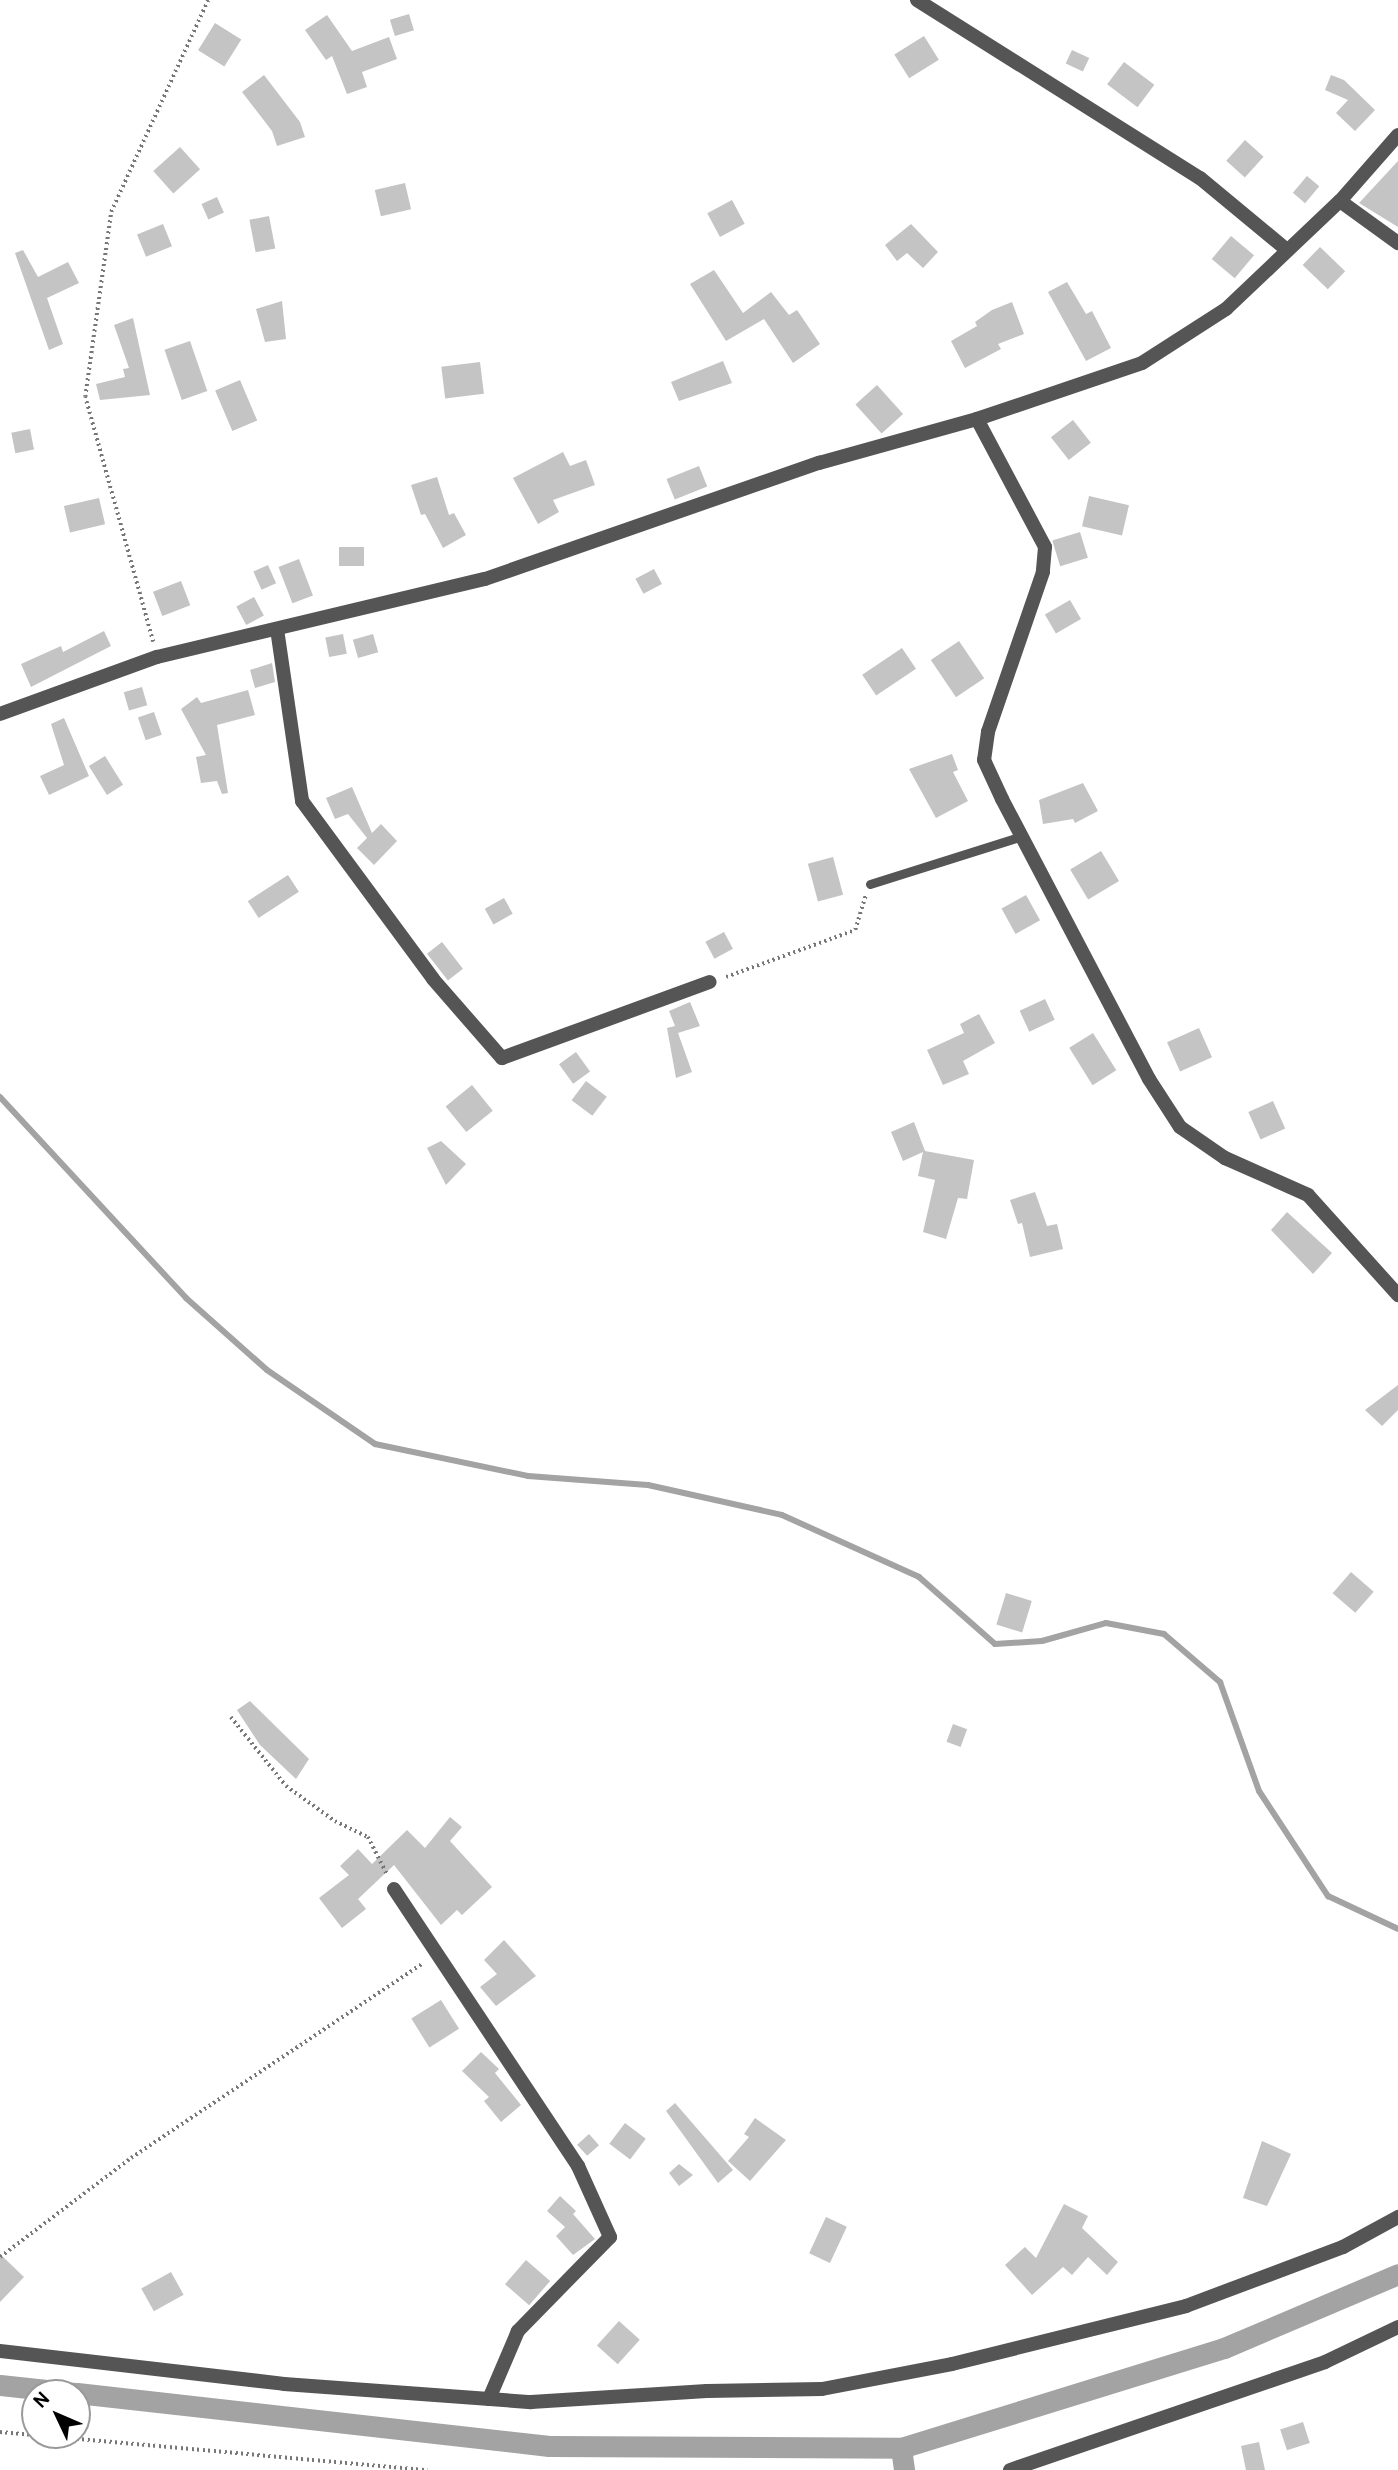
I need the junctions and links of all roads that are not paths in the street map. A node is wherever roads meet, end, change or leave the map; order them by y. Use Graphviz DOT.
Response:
graph roads {
  1 [pos="917,0"];
  2 [pos="1398,135"];
  3 [pos="1340,201"];
  4 [pos="1398,243"];
  5 [pos="1287,250"];
  6 [pos="977,419"];
  7 [pos="277,629"];
  8 [pos="0,714"];
  9 [pos="1022,836"];
  10 [pos="870,884"];
  11 [pos="710,982"];
  12 [pos="1398,1295"];
  13 [pos="394,1889"];
  14 [pos="1398,2217"];
  15 [pos="1398,2327"];
  16 [pos="0,2351"];
  17 [pos="489,2399"];
  18 [pos="1010,2470"];
  1 -- 5 [label="street"];
  2 -- 3 [label="street"];
  3 -- 4 [label="street"];
  3 -- 5 [label="street"];
  5 -- 6 [label="street"];
  6 -- 7 [label="street"];
  6 -- 9 [label="street"];
  7 -- 8 [label="street"];
  7 -- 11 [label="street"];
  9 -- 10 [label="lane"];
  9 -- 12 [label="street"];
  13 -- 17 [label="street"];
  14 -- 17 [label="street"];
  15 -- 18 [label="street"];
  16 -- 17 [label="street"];
}
